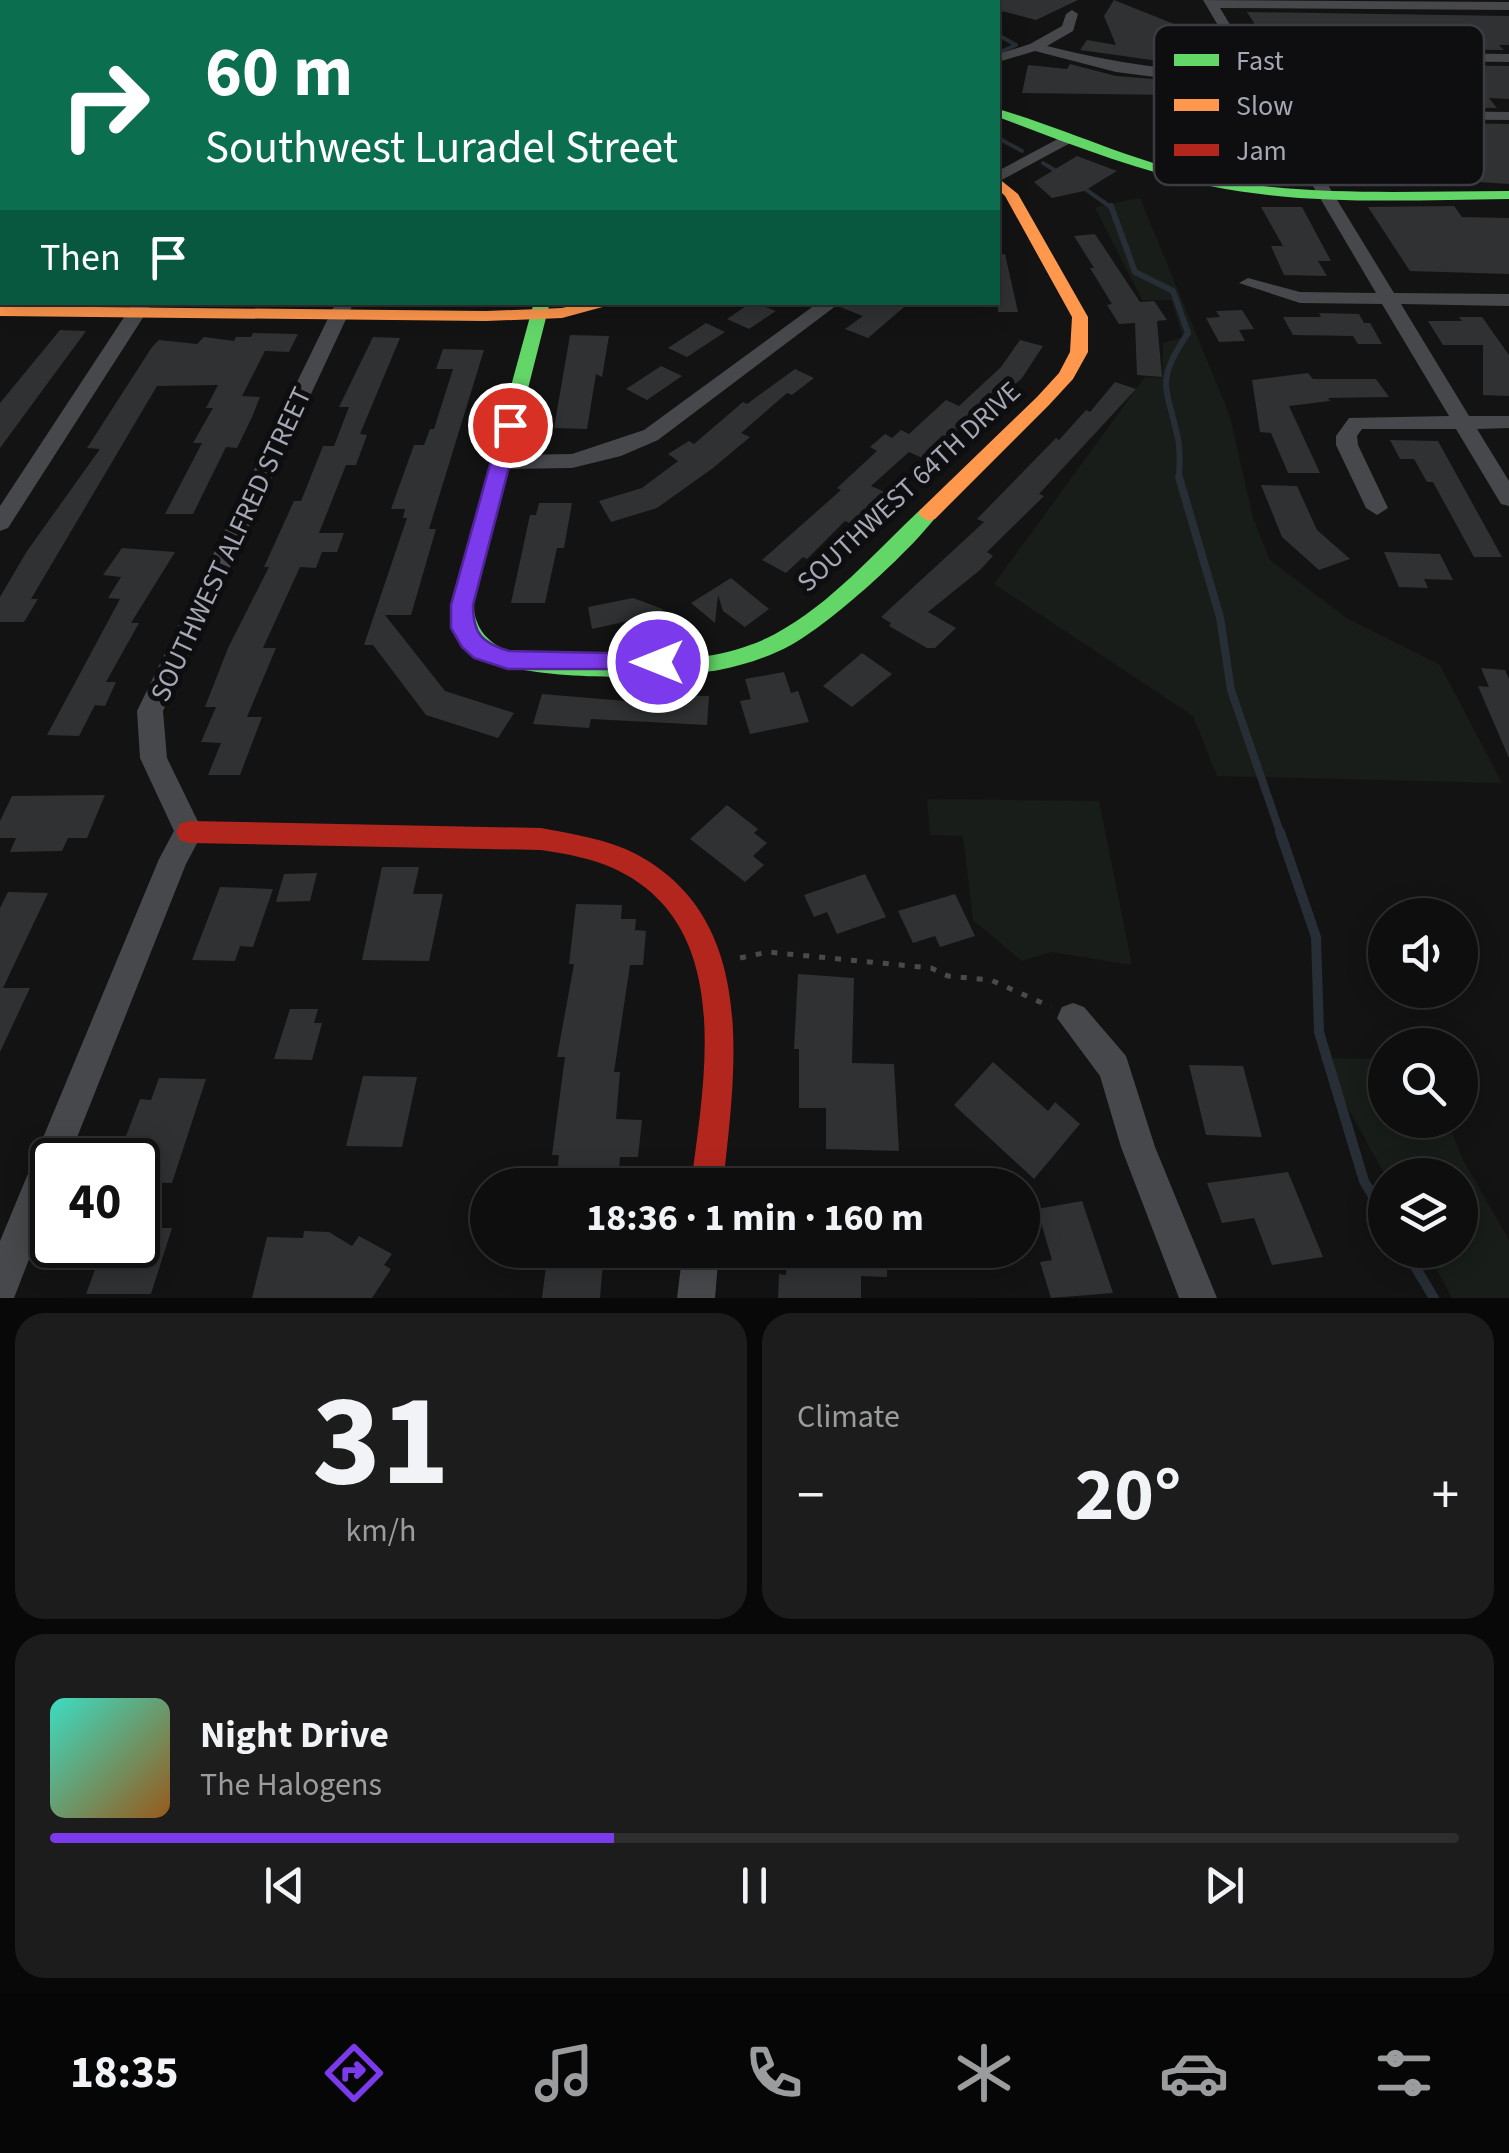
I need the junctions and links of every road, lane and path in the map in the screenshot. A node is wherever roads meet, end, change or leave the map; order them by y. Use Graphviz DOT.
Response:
graph roads {
  1 [pos="1210,2"];
  2 [pos="1509,6"];
  3 [pos="1072,14"];
  4 [pos="1224,25"];
  5 [pos="1035,47"];
  6 [pos="1000,57"];
  7 [pos="1484,58"];
  8 [pos="1509,58"];
  9 [pos="1154,72"];
  10 [pos="1000,114"];
  11 [pos="1484,116"];
  12 [pos="1509,116"];
  13 [pos="1069,138"];
  14 [pos="1154,165"];
  15 [pos="1000,178"];
  16 [pos="1000,181"];
  17 [pos="1229,185"];
  18 [pos="1320,185"];
  19 [pos="1326,194"];
  20 [pos="1509,195"];
  21 [pos="1248,283"];
  22 [pos="1389,299"];
  23 [pos="1509,300"];
  24 [pos="582,305"];
  25 [pos="828,305"];
  26 [pos="141,308"];
  27 [pos="342,308"];
  28 [pos="540,309"];
  29 [pos="0,311"];
  30 [pos="1462,421"];
  31 [pos="1509,422"];
  32 [pos="501,462"];
  33 [pos="1509,499"];
  34 [pos="1377,508"];
  35 [pos="0,523"];
  36 [pos="189,832"];
  37 [pos="713,968"];
  38 [pos="1073,1018"];
  39 [pos="710,1168"];
  40 [pos="699,1268"];
  41 [pos="0,1286"];
  42 [pos="696,1298"];
  43 [pos="1198,1298"];
  1 -- 2 [label="street"];
  1 -- 4 [label="street"];
  3 -- 5 [label="street"];
  5 -- 6 [label="street"];
  5 -- 9 [label="street"];
  7 -- 8 [label="street"];
  10 -- 13 [label="street"];
  11 -- 12 [label="street"];
  13 -- 14 [label="street"];
  13 -- 15 [label="street, SOUTHWEST 64TH DRIVE"];
  16 -- 32 [label="street, SOUTHWEST 64TH DRIVE"];
  17 -- 19 [label="street"];
  18 -- 19 [label="street"];
  19 -- 20 [label="street"];
  19 -- 22 [label="street"];
  21 -- 22 [label="street"];
  22 -- 23 [label="street"];
  22 -- 30 [label="street"];
  24 -- 28 [label="street"];
  25 -- 32 [label="street"];
  26 -- 27 [label="street"];
  26 -- 29 [label="street"];
  26 -- 35 [label="street"];
  27 -- 28 [label="street"];
  27 -- 36 [label="street, SOUTHWEST ALFRED STREET"];
  28 -- 32 [label="street"];
  30 -- 31 [label="street"];
  30 -- 33 [label="street"];
  30 -- 34 [label="street"];
  36 -- 37 [label="street"];
  36 -- 41 [label="street"];
  37 -- 38 [label="path"];
  37 -- 39 [label="street"];
  38 -- 43 [label="street"];
  40 -- 42 [label="street"];
}
